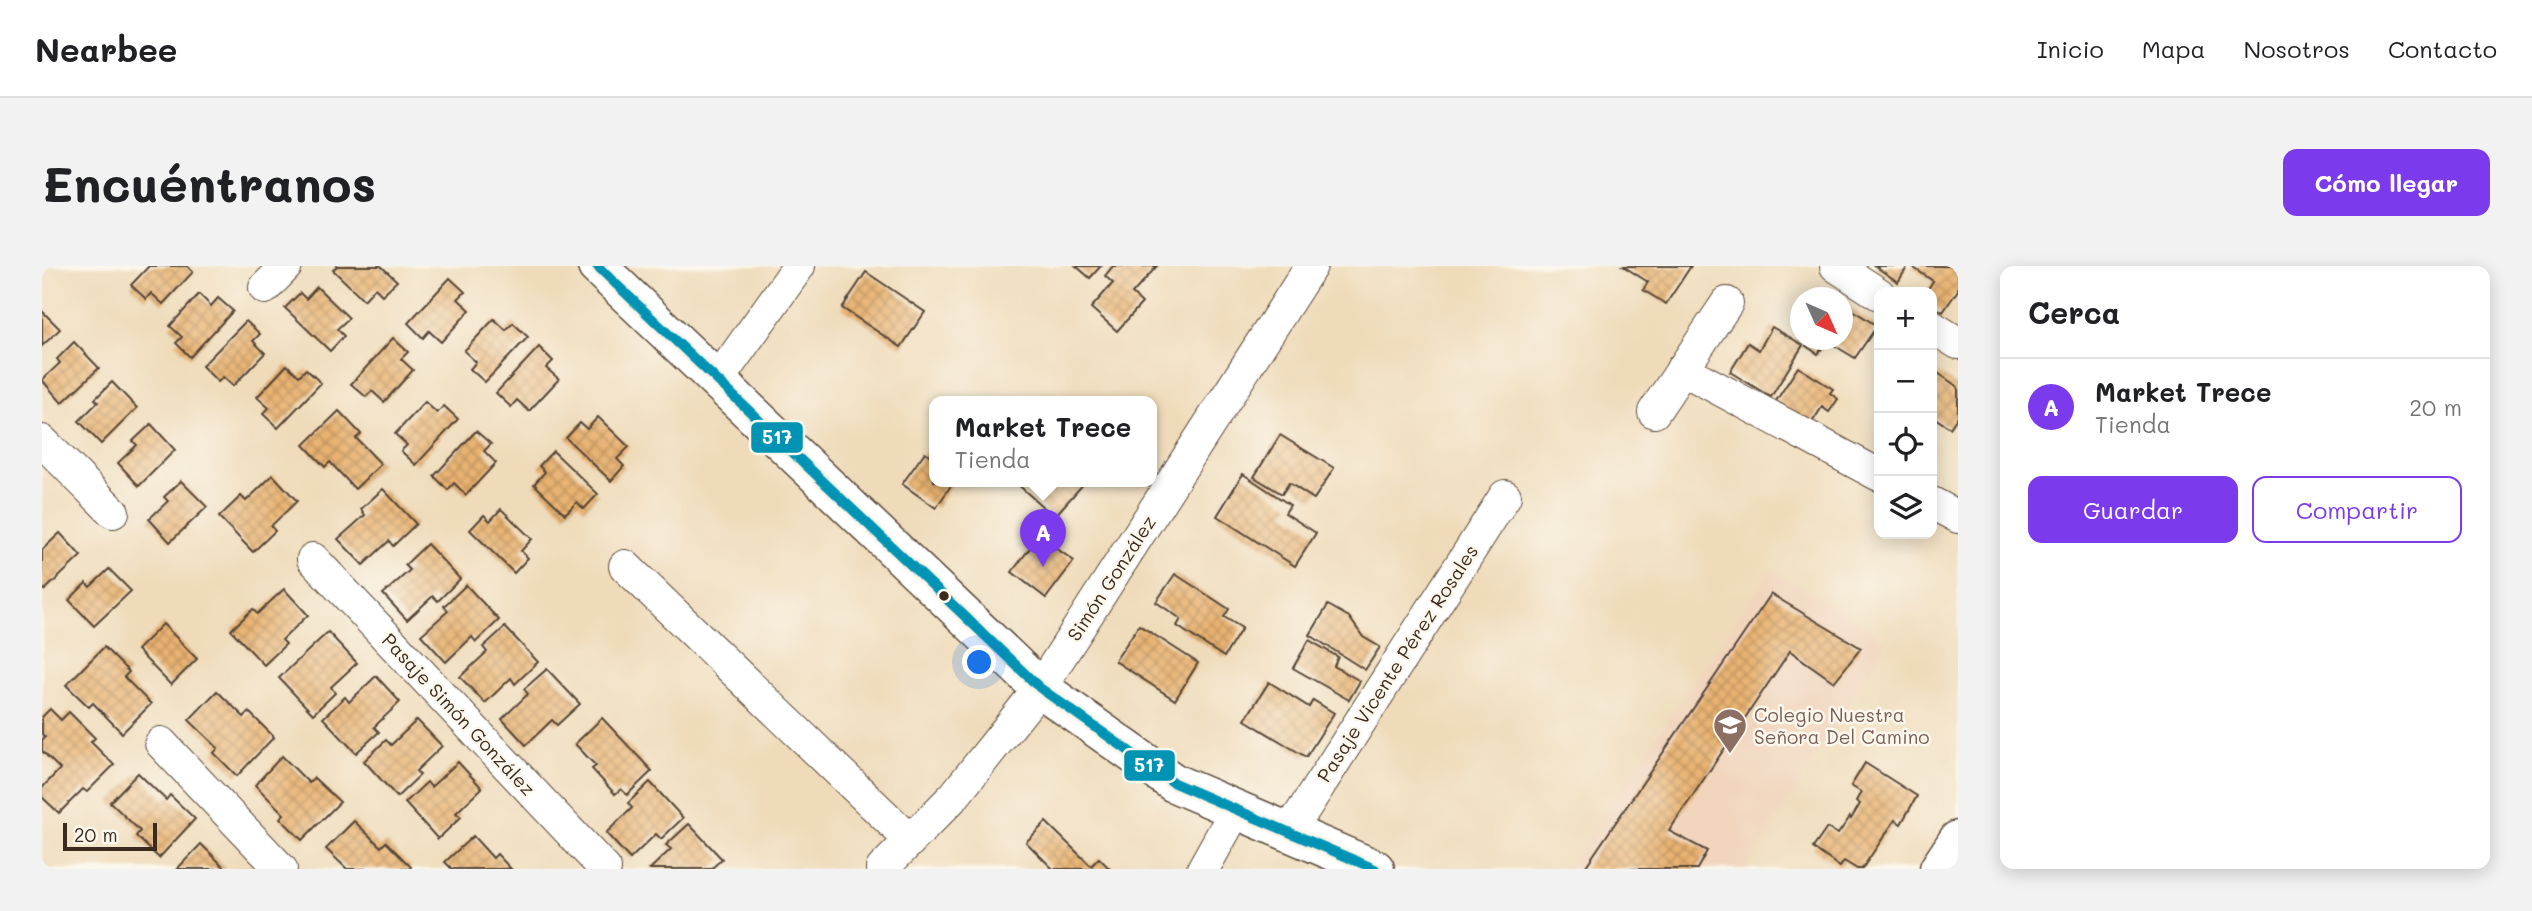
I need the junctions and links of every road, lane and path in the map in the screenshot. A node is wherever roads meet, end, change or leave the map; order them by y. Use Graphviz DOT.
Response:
graph roads {
  1 [pos="597,266"];
  2 [pos="799,266"];
  3 [pos="1311,266"];
  4 [pos="1836,266"];
  5 [pos="1874,290"];
  6 [pos="1727,303"];
  7 [pos="1937,330"];
  8 [pos="1958,343"];
  9 [pos="1682,369"];
  10 [pos="717,381"];
  11 [pos="1654,412"];
  12 [pos="42,441"];
  13 [pos="1874,472"];
  14 [pos="1505,496"];
  15 [pos="1937,506"];
  16 [pos="113,512"];
  17 [pos="1958,517"];
  18 [pos="313,559"];
  19 [pos="625,566"];
  20 [pos="1040,688"];
  21 [pos="160,743"];
  22 [pos="1237,808"];
  23 [pos="1290,831"];
  24 [pos="910,840"];
  25 [pos="1958,840"];
  26 [pos="281,869"];
  27 [pos="605,869"];
  28 [pos="882,869"];
  29 [pos="1203,869"];
  30 [pos="1375,869"];
  31 [pos="1939,869"];
  1 -- 10 [label="street"];
  2 -- 10 [label="street"];
  3 -- 20 [label="street, Simón González"];
  4 -- 5 [label="street"];
  6 -- 9 [label="street"];
  7 -- 8 [label="street"];
  9 -- 11 [label="street"];
  9 -- 13 [label="street"];
  10 -- 20 [label="street"];
  12 -- 16 [label="street"];
  14 -- 23 [label="street, Pasaje Vicente Pérez Rosales"];
  15 -- 17 [label="street"];
  18 -- 27 [label="street, Pasaje Simón González"];
  19 -- 24 [label="street"];
  20 -- 22 [label="street"];
  20 -- 24 [label="street, Simón González"];
  21 -- 26 [label="street"];
  22 -- 23 [label="street"];
  22 -- 29 [label="street"];
  23 -- 30 [label="street"];
  24 -- 28 [label="street, Simón González"];
  25 -- 31 [label="street"];
}
